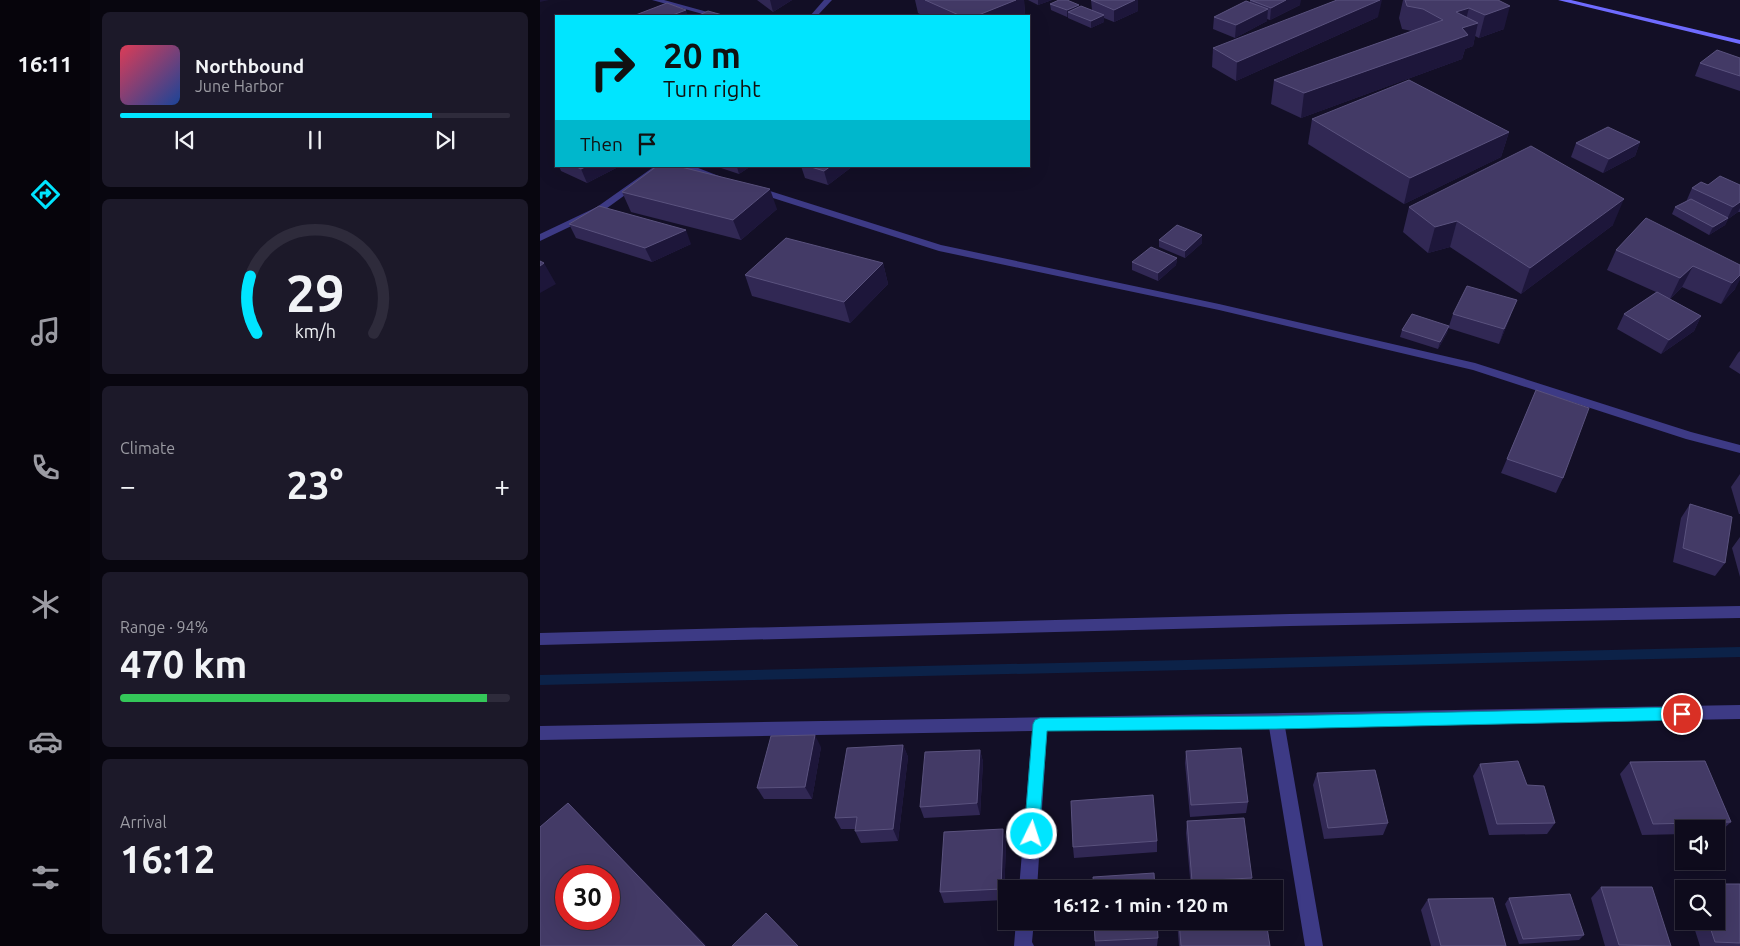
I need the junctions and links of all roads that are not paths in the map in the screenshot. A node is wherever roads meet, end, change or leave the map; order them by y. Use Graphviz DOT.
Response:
graph roads {
  1 [pos="656,0"];
  2 [pos="828,0"];
  3 [pos="1562,0"];
  4 [pos="714,15"];
  5 [pos="814,15"];
  6 [pos="1740,42"];
  7 [pos="660,167"];
  8 [pos="686,167"];
  9 [pos="731,182"];
  10 [pos="750,188"];
  11 [pos="540,238"];
  12 [pos="1740,449"];
  13 [pos="1740,612"];
  14 [pos="540,640"];
  15 [pos="1740,712"];
  16 [pos="1276,722"];
  17 [pos="1040,724"];
  18 [pos="540,733"];
  19 [pos="1029,880"];
  20 [pos="1024,930"];
  21 [pos="1025,946"];
  22 [pos="1314,946"];
  1 -- 4 [label="street"];
  2 -- 5 [label="street"];
  3 -- 6 [label="street"];
  7 -- 11 [label="street"];
  8 -- 9 [label="street"];
  10 -- 12 [label="street"];
  13 -- 14 [label="street"];
  15 -- 16 [label="street"];
  16 -- 17 [label="street"];
  16 -- 22 [label="street"];
  17 -- 18 [label="street"];
  17 -- 19 [label="street"];
  20 -- 21 [label="street"];
}
